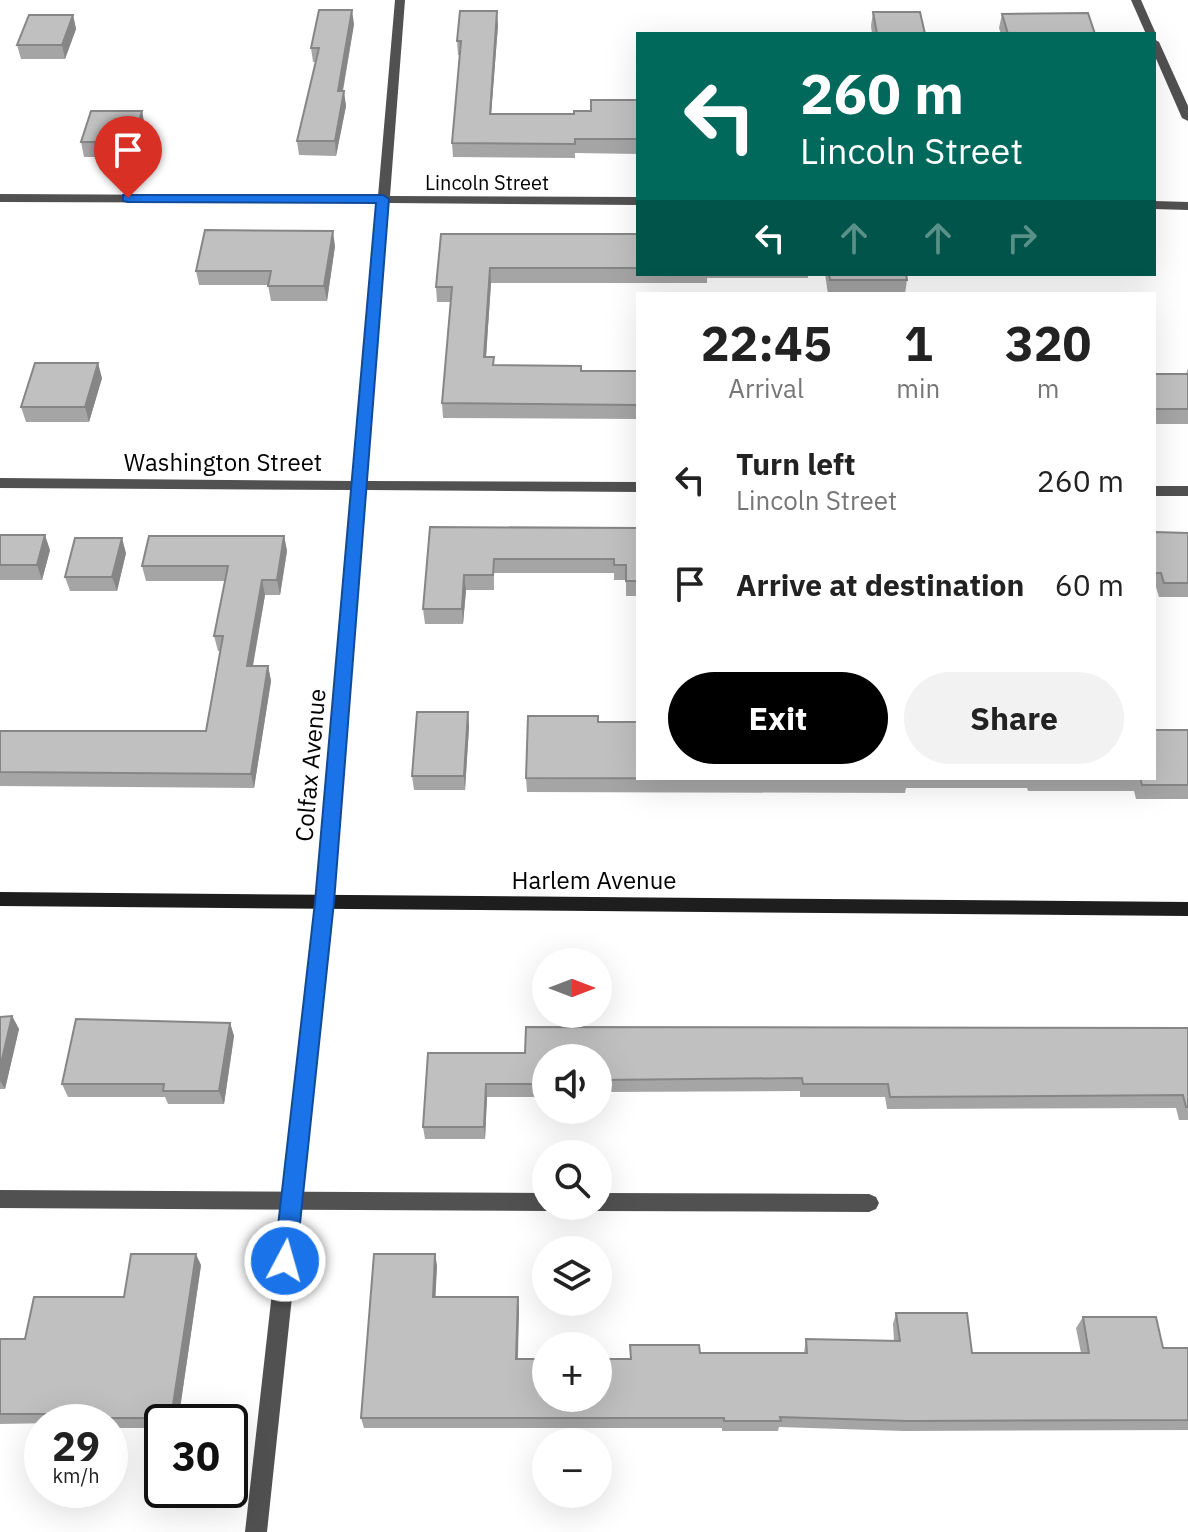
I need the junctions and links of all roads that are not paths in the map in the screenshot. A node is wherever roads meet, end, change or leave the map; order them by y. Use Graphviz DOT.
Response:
graph roads {
  1 [pos="400,0"];
  2 [pos="1136,0"];
  3 [pos="1150,32"];
  4 [pos="1156,46"];
  5 [pos="1183,95"];
  6 [pos="1188,118"];
  7 [pos="0,198"];
  8 [pos="383,199"];
  9 [pos="636,201"];
  10 [pos="1156,205"];
  11 [pos="1188,206"];
  12 [pos="0,483"];
  13 [pos="360,485"];
  14 [pos="636,487"];
  15 [pos="1156,491"];
  16 [pos="1188,491"];
  17 [pos="0,899"];
  18 [pos="325,902"];
  19 [pos="1188,909"];
  20 [pos="0,1199"];
  21 [pos="292,1201"];
  22 [pos="532,1202"];
  23 [pos="612,1202"];
  24 [pos="869,1203"];
  25 [pos="256,1532"];
  1 -- 8 [label="street, Colfax Avenue"];
  2 -- 3 [label="street"];
  4 -- 5 [label="street"];
  5 -- 6 [label="street"];
  7 -- 8 [label="street, Lincoln Street"];
  8 -- 9 [label="street, Lincoln Street"];
  8 -- 13 [label="street, Colfax Avenue"];
  10 -- 11 [label="street"];
  12 -- 13 [label="street, Washington Street"];
  13 -- 14 [label="street, Washington Street"];
  13 -- 18 [label="street, Colfax Avenue"];
  15 -- 16 [label="street"];
  17 -- 18 [label="main road, Harlem Avenue"];
  18 -- 19 [label="main road, Harlem Avenue"];
  18 -- 21 [label="street, Colfax Avenue"];
  20 -- 21 [label="street"];
  21 -- 22 [label="street"];
  21 -- 25 [label="street, Colfax Avenue"];
  23 -- 24 [label="street"];
}
